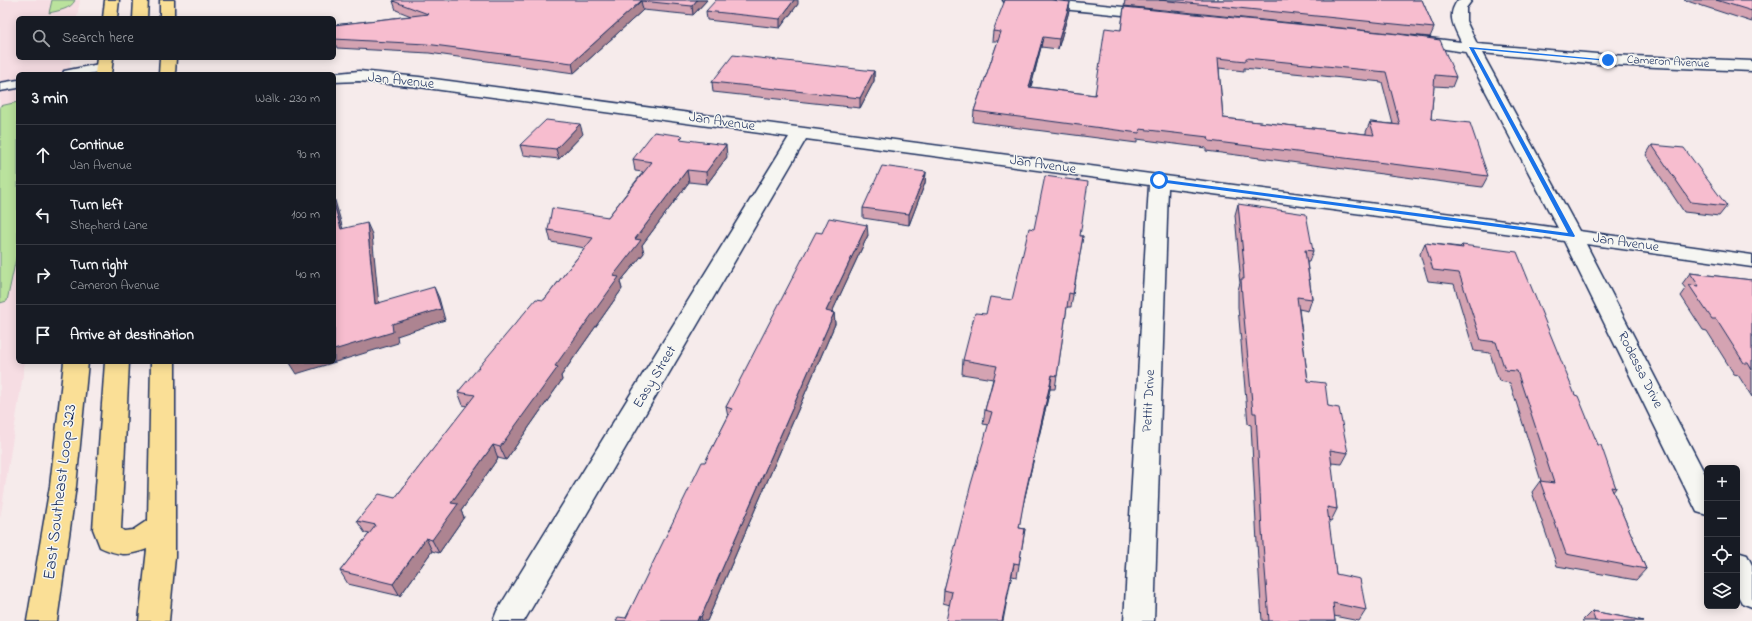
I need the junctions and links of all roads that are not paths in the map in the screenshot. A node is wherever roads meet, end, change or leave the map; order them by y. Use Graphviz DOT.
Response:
graph roads {
  1 [pos="112,0"];
  2 [pos="141,0"];
  3 [pos="167,0"];
  4 [pos="1010,0"];
  5 [pos="1465,0"];
  6 [pos="110,16"];
  7 [pos="140,16"];
  8 [pos="167,16"];
  9 [pos="1167,16"];
  10 [pos="1402,39"];
  11 [pos="1471,48"];
  12 [pos="168,60"];
  13 [pos="104,66"];
  14 [pos="1752,66"];
  15 [pos="78,72"];
  16 [pos="168,72"];
  17 [pos="336,77"];
  18 [pos="16,84"];
  19 [pos="0,87"];
  20 [pos="801,132"];
  21 [pos="1159,180"];
  22 [pos="1572,236"];
  23 [pos="1752,261"];
  24 [pos="76,364"];
  25 [pos="117,364"];
  26 [pos="164,364"];
  27 [pos="1705,501"];
  28 [pos="161,525"];
  29 [pos="1740,570"];
  30 [pos="1752,594"];
  31 [pos="42,621"];
  32 [pos="154,621"];
  33 [pos="508,621"];
  34 [pos="1139,621"];
  1 -- 6 [label="highway"];
  2 -- 7 [label="highway"];
  3 -- 8 [label="highway"];
  4 -- 9 [label="street"];
  5 -- 11 [label="street, Rodessa Drive"];
  10 -- 11 [label="street, Cameron Avenue"];
  11 -- 14 [label="street, Cameron Avenue"];
  11 -- 22 [label="street, Rodessa Drive"];
  12 -- 16 [label="highway"];
  13 -- 15 [label="lane"];
  17 -- 20 [label="street, Jan Avenue"];
  18 -- 19 [label="lane"];
  20 -- 21 [label="street, Jan Avenue"];
  20 -- 33 [label="street, Easy Street"];
  21 -- 22 [label="street, Jan Avenue"];
  21 -- 34 [label="street, Pettit Drive"];
  22 -- 23 [label="street, Jan Avenue"];
  22 -- 27 [label="street, Rodessa Drive"];
  24 -- 31 [label="highway, East Southeast Loop 323"];
  25 -- 28 [label="highway"];
  26 -- 28 [label="highway"];
  28 -- 32 [label="highway"];
  29 -- 30 [label="street"];
}
